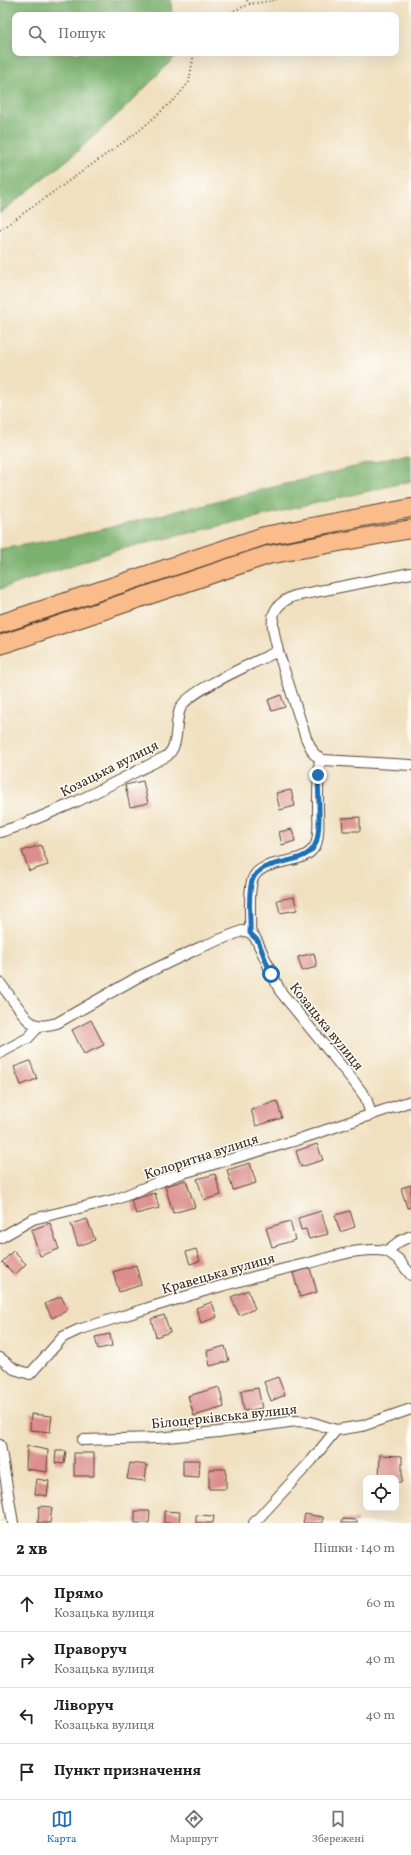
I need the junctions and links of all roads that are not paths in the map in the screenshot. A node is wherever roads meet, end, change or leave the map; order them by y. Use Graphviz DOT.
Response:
graph roads {
  1 [pos="411,508"];
  2 [pos="411,529"];
  3 [pos="411,573"];
  4 [pos="0,624"];
  5 [pos="0,645"];
  6 [pos="278,651"];
  7 [pos="320,758"];
  8 [pos="411,766"];
  9 [pos="0,832"];
  10 [pos="250,933"];
  11 [pos="0,983"];
  12 [pos="39,1026"];
  13 [pos="0,1053"];
  14 [pos="411,1102"];
  15 [pos="372,1115"];
  16 [pos="411,1236"];
  17 [pos="0,1238"];
  18 [pos="387,1251"];
  19 [pos="411,1275"];
  20 [pos="0,1358"];
  21 [pos="411,1409"];
  22 [pos="336,1430"];
  23 [pos="83,1440"];
  24 [pos="0,1445"];
  25 [pos="13,1523"];
  26 [pos="254,1523"];
  1 -- 4 [label="highway"];
  2 -- 5 [label="highway"];
  3 -- 6 [label="street"];
  6 -- 7 [label="street"];
  6 -- 9 [label="street, Козацька вулиця"];
  7 -- 8 [label="street"];
  7 -- 10 [label="street"];
  10 -- 12 [label="street"];
  10 -- 15 [label="street, Козацька вулиця"];
  11 -- 12 [label="street"];
  12 -- 13 [label="street"];
  14 -- 15 [label="street, Колоритна вулиця"];
  15 -- 17 [label="street, Колоритна вулиця"];
  16 -- 18 [label="street"];
  18 -- 19 [label="street"];
  18 -- 20 [label="street, Кравецька вулиця"];
  21 -- 22 [label="street, Білоцерківська вулиця"];
  22 -- 23 [label="street, Білоцерківська вулиця"];
  22 -- 26 [label="street"];
  24 -- 25 [label="street"];
}
